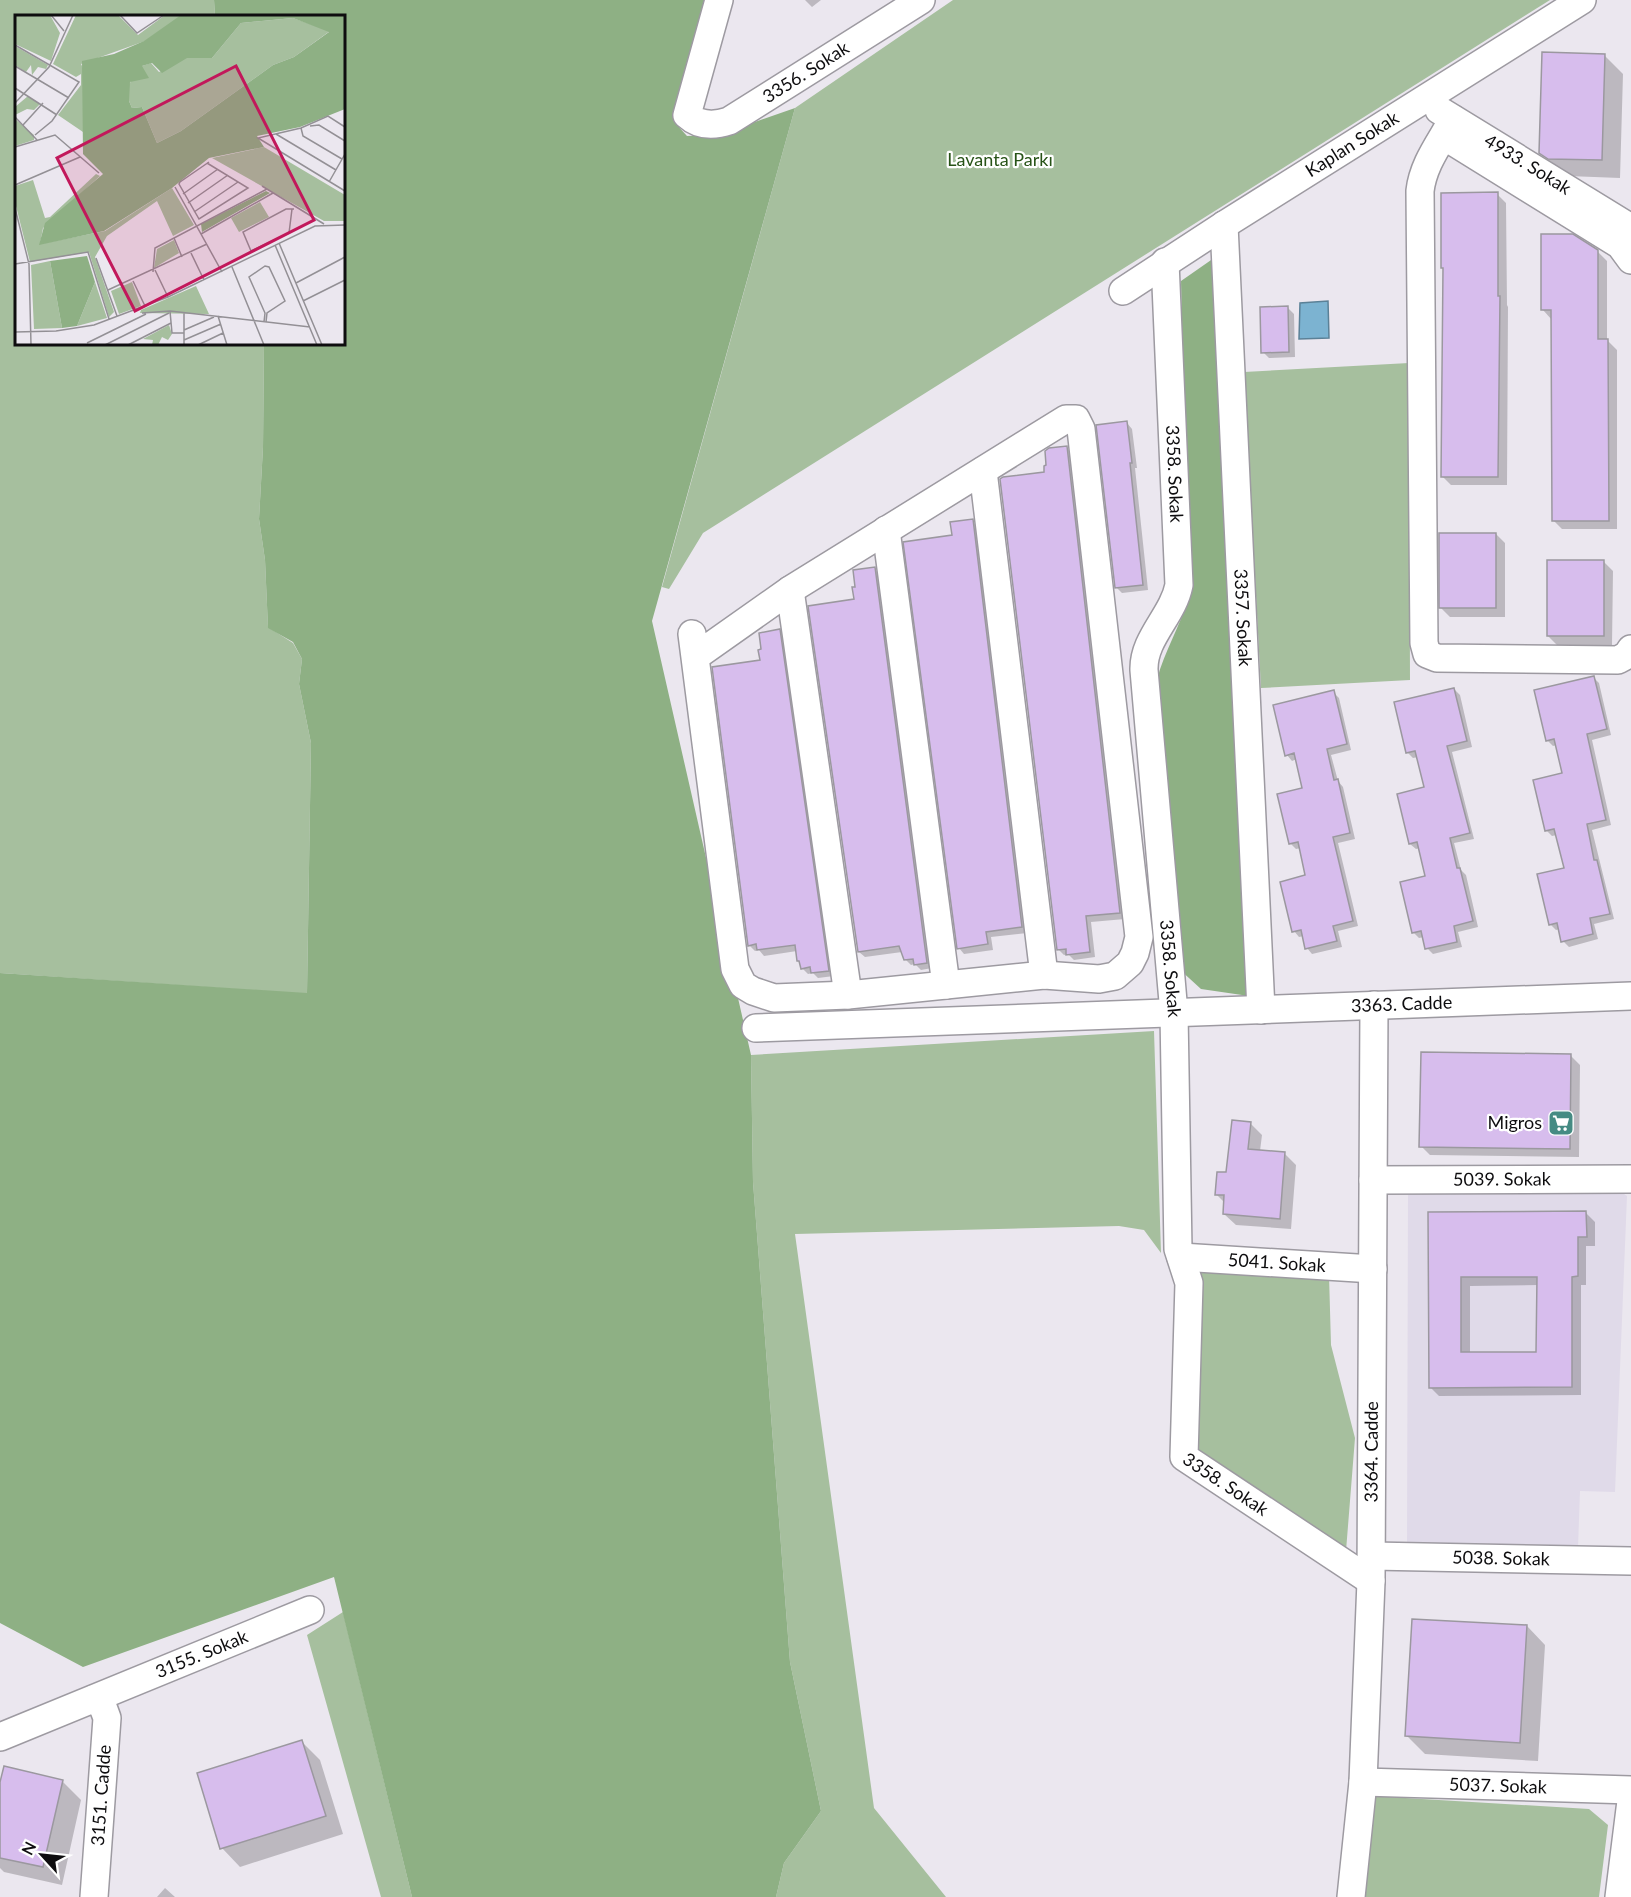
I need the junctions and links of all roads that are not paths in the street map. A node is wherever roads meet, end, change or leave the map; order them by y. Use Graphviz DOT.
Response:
graph roads {
  1 [pos="719,0"];
  2 [pos="921,0"];
  3 [pos="1582,0"];
  4 [pos="1423,100"];
  5 [pos="1448,128"];
  6 [pos="1224,225"];
  7 [pos="1631,228"];
  8 [pos="1631,260"];
  9 [pos="1165,262"];
  10 [pos="1123,291"];
  11 [pos="983,471"];
  12 [pos="886,530"];
  13 [pos="790,590"];
  14 [pos="1631,649"];
  15 [pos="1044,975"];
  16 [pos="946,985"];
  17 [pos="848,995"];
  18 [pos="1631,996"];
  19 [pos="1374,1005"];
  20 [pos="1261,1010"];
  21 [pos="1174,1013"];
  22 [pos="756,1028"];
  23 [pos="1631,1179"];
  24 [pos="1373,1180"];
  25 [pos="1181,1257"];
  26 [pos="1373,1269"];
  27 [pos="1631,1561"];
  28 [pos="1372,1568"];
  29 [pos="310,1610"];
  30 [pos="94,1699"];
  31 [pos="0,1737"];
  32 [pos="1363,1782"];
  33 [pos="1631,1790"];
  34 [pos="1631,1801"];
  35 [pos="94,1897"];
  36 [pos="1351,1897"];
  37 [pos="1619,1897"];
  1 -- 2 [label="street, 3356. Sokak"];
  3 -- 4 [label="street, Kaplan Sokak"];
  4 -- 5 [label="street, 4933. Sokak"];
  4 -- 6 [label="street, Kaplan Sokak"];
  5 -- 7 [label="street, 4933. Sokak"];
  5 -- 8 [label="street"];
  5 -- 14 [label="street"];
  6 -- 9 [label="street, Kaplan Sokak"];
  6 -- 20 [label="street, 3357. Sokak"];
  9 -- 10 [label="street, Kaplan Sokak"];
  9 -- 21 [label="street, 3358. Sokak"];
  11 -- 12 [label="street"];
  11 -- 15 [label="street"];
  11 -- 15 [label="street"];
  12 -- 13 [label="street"];
  12 -- 16 [label="street"];
  13 -- 17 [label="street"];
  13 -- 17 [label="street"];
  15 -- 16 [label="street"];
  16 -- 17 [label="street"];
  18 -- 19 [label="street, 3363. Cadde"];
  19 -- 20 [label="street, 3363. Cadde"];
  19 -- 24 [label="street, 3364. Cadde"];
  20 -- 21 [label="street, 3363. Cadde"];
  21 -- 22 [label="street, 3363. Cadde"];
  21 -- 25 [label="street, 3358. Sokak"];
  23 -- 24 [label="street, 5039. Sokak"];
  24 -- 26 [label="street, 3364. Cadde"];
  25 -- 26 [label="street, 5041. Sokak"];
  25 -- 28 [label="street, 3358. Sokak"];
  26 -- 28 [label="street, 3364. Cadde"];
  27 -- 28 [label="street, 5038. Sokak"];
  28 -- 32 [label="street, 3364. Cadde"];
  29 -- 30 [label="street, 3155. Sokak"];
  30 -- 31 [label="street, 3155. Sokak"];
  30 -- 35 [label="street, 3151. Cadde"];
  32 -- 33 [label="street, 5037. Sokak"];
  32 -- 36 [label="street, 3364. Cadde"];
  34 -- 37 [label="street"];
}
